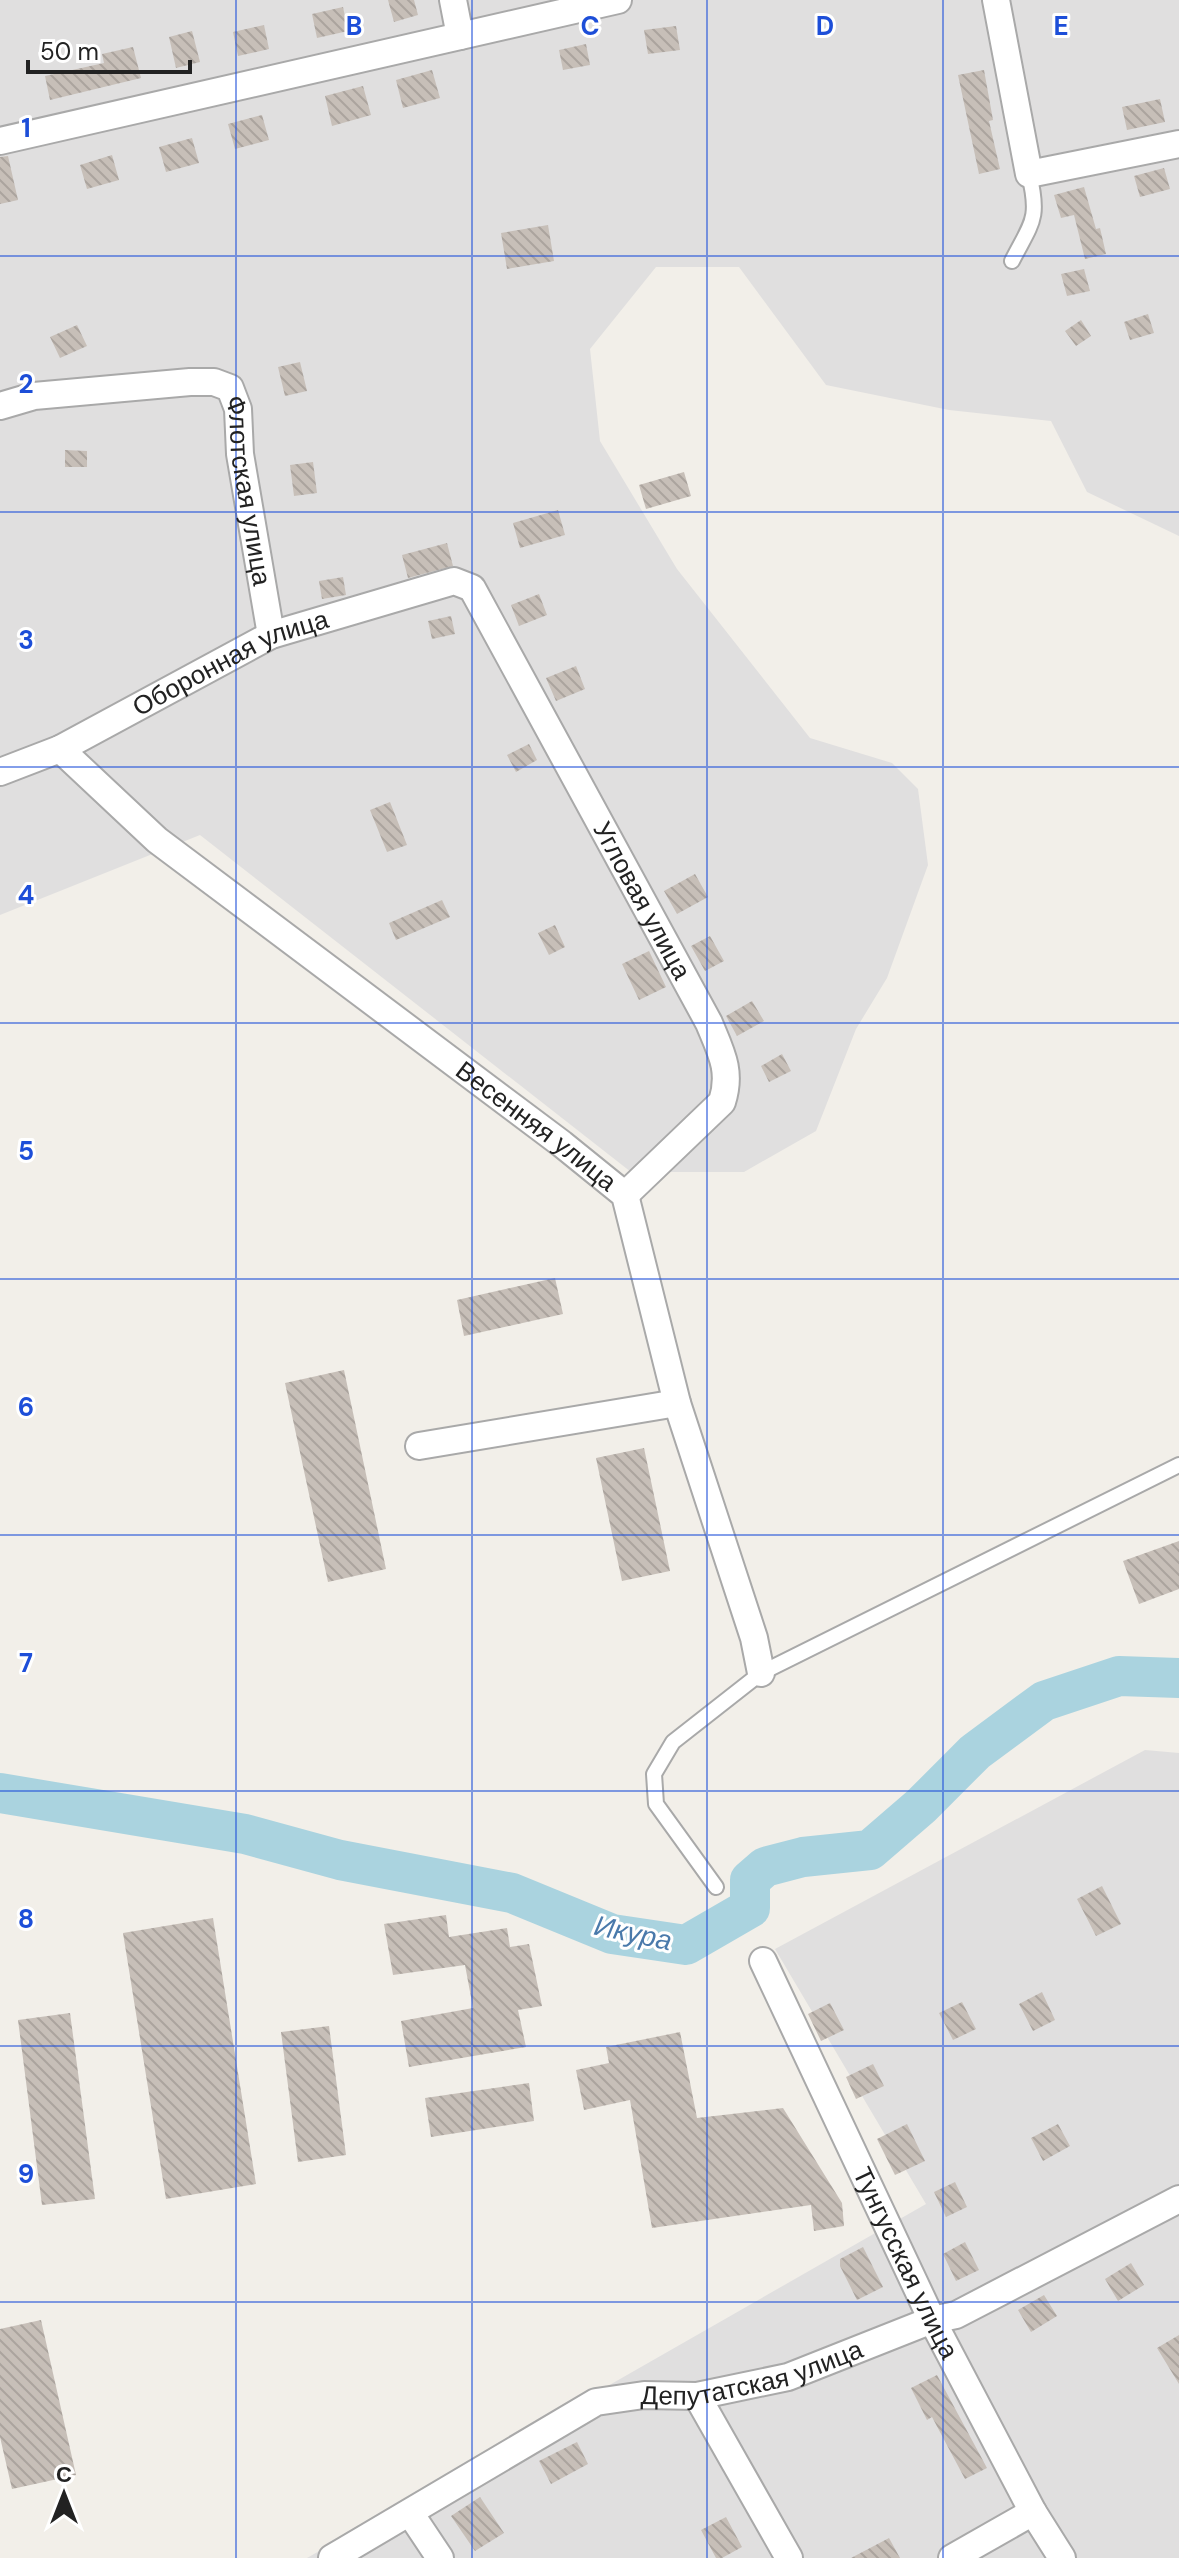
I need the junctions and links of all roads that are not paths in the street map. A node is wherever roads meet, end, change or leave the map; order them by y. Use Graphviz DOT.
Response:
graph roads {
  1 [pos="453,0"];
  2 [pos="618,0"];
  3 [pos="996,0"];
  4 [pos="460,36"];
  5 [pos="0,141"];
  6 [pos="1179,144"];
  7 [pos="1029,174"];
  8 [pos="1012,261"];
  9 [pos="0,406"];
  10 [pos="472,588"];
  11 [pos="271,635"];
  12 [pos="60,749"];
  13 [pos="0,772"];
  14 [pos="625,1195"];
  15 [pos="677,1403"];
  16 [pos="419,1446"];
  17 [pos="1179,1465"];
  18 [pos="761,1673"];
  19 [pos="716,1887"];
  20 [pos="763,1961"];
  21 [pos="1179,2199"];
  22 [pos="932,2320"];
  23 [pos="697,2396"];
  24 [pos="1019,2482"];
  25 [pos="1033,2512"];
  26 [pos="410,2513"];
  27 [pos="1000,2533"];
  28 [pos="332,2558"];
  29 [pos="440,2558"];
  30 [pos="789,2558"];
  31 [pos="952,2558"];
  32 [pos="1062,2558"];
  1 -- 4 [label="street"];
  2 -- 4 [label="street"];
  3 -- 7 [label="street"];
  4 -- 5 [label="street"];
  6 -- 7 [label="street"];
  7 -- 8 [label="lane"];
  9 -- 11 [label="street, Флотская улица"];
  10 -- 11 [label="street, Оборонная улица"];
  10 -- 14 [label="street, Угловая улица"];
  11 -- 12 [label="street, Оборонная улица"];
  12 -- 13 [label="street, Оборонная улица"];
  12 -- 14 [label="street, Весенняя улица"];
  14 -- 15 [label="street, Весенняя улица"];
  15 -- 16 [label="street"];
  15 -- 18 [label="street, Весенняя улица"];
  17 -- 18 [label="lane"];
  18 -- 19 [label="lane"];
  20 -- 22 [label="street, Тунгусская улица"];
  21 -- 22 [label="street, Депутатская улица"];
  22 -- 23 [label="street, Депутатская улица"];
  22 -- 24 [label="street, Тунгусская улица"];
  23 -- 26 [label="street, Депутатская улица"];
  23 -- 30 [label="street"];
  24 -- 25 [label="street, Тунгусская улица"];
  24 -- 27 [label="street"];
  25 -- 27 [label="street"];
  25 -- 32 [label="street, Тунгусская улица"];
  26 -- 28 [label="street, Депутатская улица"];
  26 -- 29 [label="street"];
  27 -- 31 [label="street"];
}
